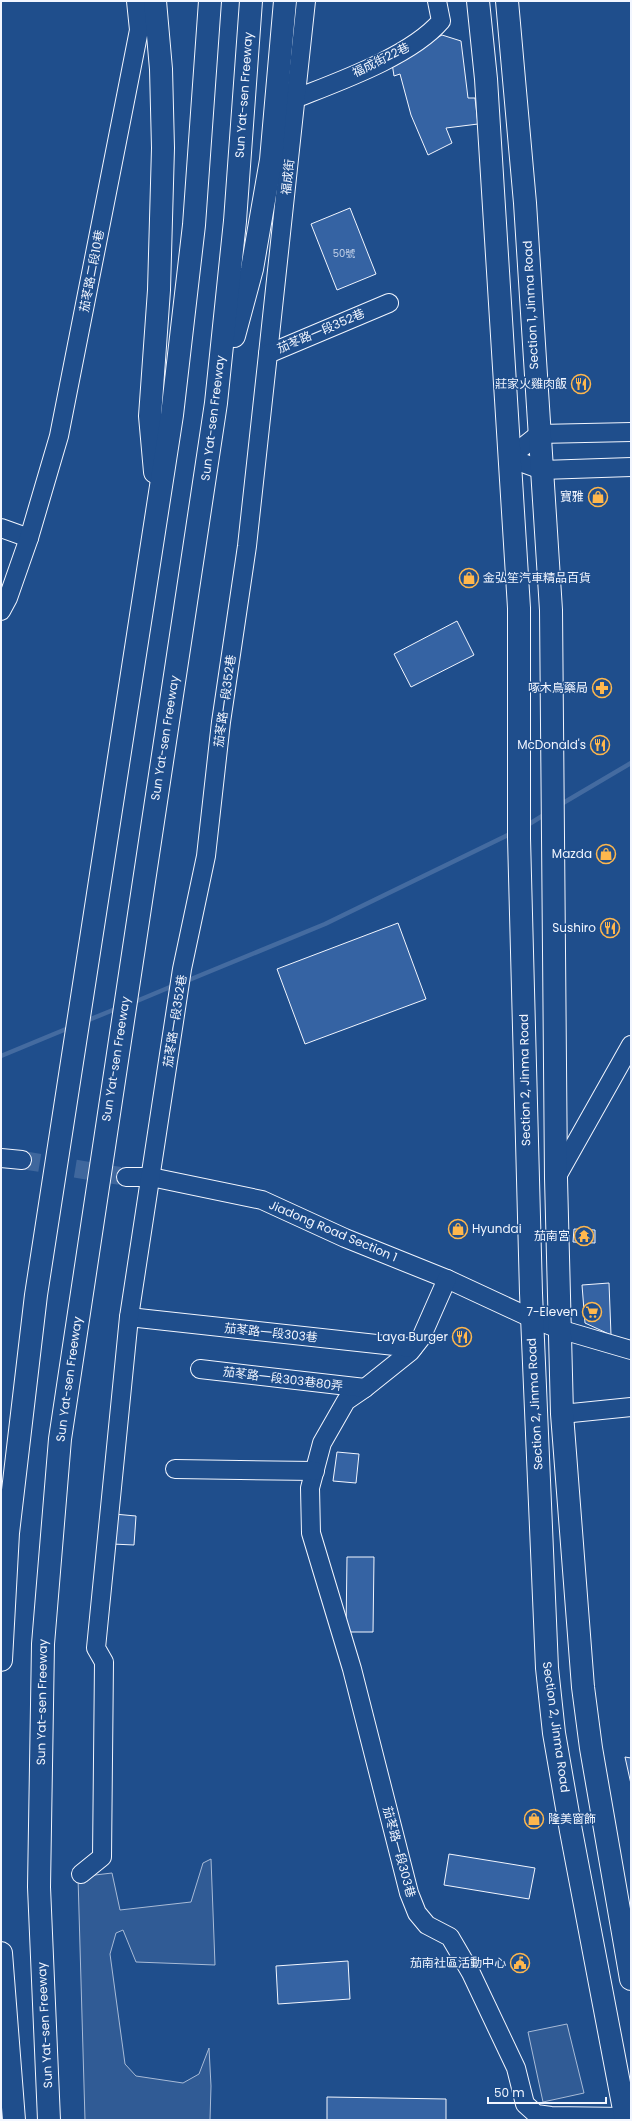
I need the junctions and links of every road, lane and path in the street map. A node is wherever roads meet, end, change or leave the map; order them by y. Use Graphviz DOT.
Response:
graph roads {
  1 [pos="136,1"];
  2 [pos="155,1"];
  3 [pos="210,1"];
  4 [pos="251,1"];
  5 [pos="285,1"];
  6 [pos="306,1"];
  7 [pos="437,1"];
  8 [pos="478,1"];
  9 [pos="507,1"];
  10 [pos="297,98"];
  11 [pos="389,303"];
  12 [pos="268,354"];
  13 [pos="216,403"];
  14 [pos="631,432"];
  15 [pos="539,434"];
  16 [pos="509,458"];
  17 [pos="631,467"];
  18 [pos="542,470"];
  19 [pos="158,509"];
  20 [pos="1,528"];
  21 [pos="29,538"];
  22 [pos="1,611"];
  23 [pos="631,1044"];
  24 [pos="1,1158"];
  25 [pos="22,1160"];
  26 [pos="126,1177"];
  27 [pos="151,1177"];
  28 [pos="556,1178"];
  29 [pos="447,1279"];
  30 [pos="129,1318"];
  31 [pos="531,1318"];
  32 [pos="559,1329"];
  33 [pos="413,1348"];
  34 [pos="631,1350"];
  35 [pos="200,1369"];
  36 [pos="365,1388"];
  37 [pos="631,1408"];
  38 [pos="562,1414"];
  39 [pos="176,1469"];
  40 [pos="315,1471"];
  41 [pos="1,1660"];
  42 [pos="81,1874"];
  43 [pos="1,1953"];
  44 [pos="631,1979"];
  45 [pos="626,2118"];
  46 [pos="14,2120"];
  47 [pos="49,2120"];
  1 -- 21 [label="street, 茄苳路二段10巷"];
  2 -- 19 [label="main road"];
  3 -- 19 [label="main road"];
  4 -- 13 [label="main road, Sun Yat-sen Freeway"];
  5 -- 13 [label="main road"];
  6 -- 10 [label="street, 福成街"];
  7 -- 10 [label="street, 福成街22巷"];
  8 -- 16 [label="main road"];
  9 -- 15 [label="main road, Section 1, Jinma Road"];
  10 -- 12 [label="street, 福成街"];
  11 -- 12 [label="street, 茄苳路一段352巷"];
  12 -- 27 [label="street, 茄苳路一段352巷"];
  13 -- 47 [label="main road, Sun Yat-sen Freeway"];
  14 -- 15 [label="street"];
  15 -- 16 [label="street"];
  15 -- 18 [label="main road, Section 1, Jinma Road"];
  16 -- 18 [label="street"];
  16 -- 31 [label="main road, Section 2, Jinma Road"];
  17 -- 18 [label="street"];
  18 -- 28 [label="main road, Section 1, Jinma Road"];
  19 -- 41 [label="main road"];
  20 -- 21 [label="street"];
  21 -- 22 [label="street, 茄苳路二段10巷"];
  23 -- 28 [label="street"];
  24 -- 25 [label="street"];
  26 -- 27 [label="street, Jiadong Road Section 1"];
  27 -- 29 [label="street, Jiadong Road Section 1"];
  27 -- 30 [label="street, 茄苳路一段352巷"];
  28 -- 32 [label="main road"];
  29 -- 31 [label="street, Jiadong Road Section 1"];
  29 -- 33 [label="street, 茄苳路一段303巷"];
  30 -- 33 [label="street, 茄苳路一段303巷"];
  30 -- 42 [label="street, 茄苳路一段352巷"];
  31 -- 32 [label="street, Jiadong Road Section 1"];
  31 -- 45 [label="main road, Section 2, Jinma Road"];
  32 -- 34 [label="street, Jiadong Road Section 1"];
  32 -- 38 [label="main road"];
  33 -- 36 [label="street, 茄苳路一段303巷"];
  35 -- 36 [label="street, 茄苳路一段303巷80弄"];
  36 -- 40 [label="street, 茄苳路一段303巷"];
  37 -- 38 [label="street"];
  38 -- 44 [label="main road"];
  39 -- 40 [label="street"];
  40 -- 45 [label="street, 茄苳路一段303巷"];
  43 -- 46 [label="main road"];
}
